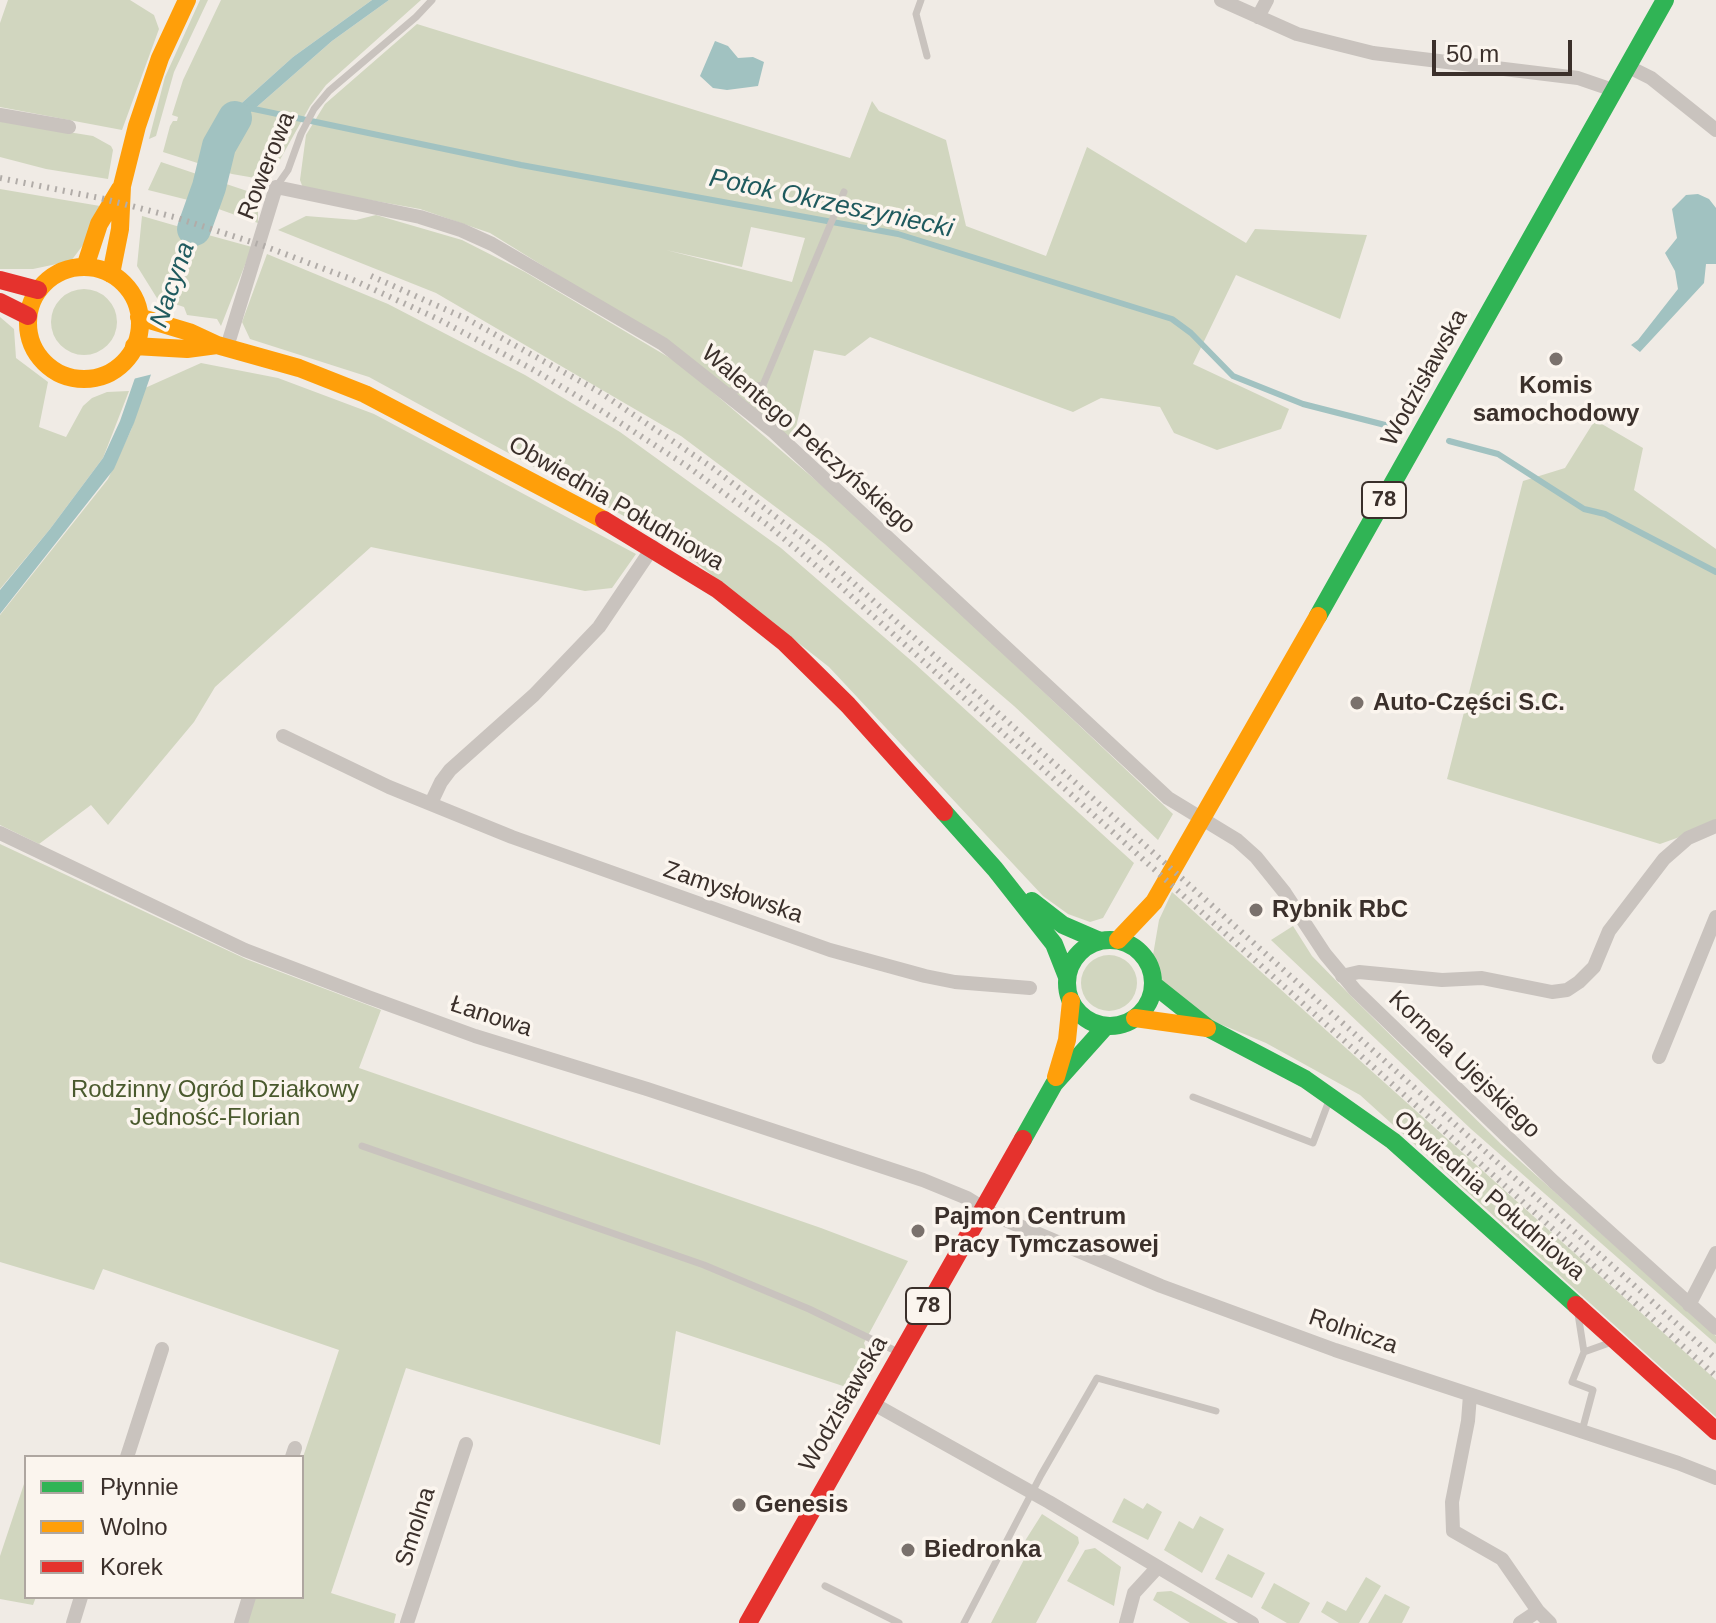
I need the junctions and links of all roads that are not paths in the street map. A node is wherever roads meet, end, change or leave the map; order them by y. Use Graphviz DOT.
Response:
graph roads {
  1 [pos="187,0"];
  2 [pos="432,0"];
  3 [pos="921,0"];
  4 [pos="1221,0"];
  5 [pos="1267,0"];
  6 [pos="1665,0"];
  7 [pos="1258,17"];
  8 [pos="927,56"];
  9 [pos="1627,66"];
  10 [pos="1613,90"];
  11 [pos="0,115"];
  12 [pos="69,127"];
  13 [pos="1716,130"];
  14 [pos="122,186"];
  15 [pos="276,187"];
  16 [pos="844,192"];
  17 [pos="85,267"];
  18 [pos="111,274"];
  19 [pos="0,280"];
  20 [pos="38,290"];
  21 [pos="0,302"];
  22 [pos="28,316"];
  23 [pos="139,317"];
  24 [pos="188,341"];
  25 [pos="134,346"];
  26 [pos="222,346"];
  27 [pos="763,385"];
  28 [pos="724,392"];
  29 [pos="774,432"];
  30 [pos="653,547"];
  31 [pos="283,736"];
  32 [pos="431,803"];
  33 [pos="1202,819"];
  34 [pos="1716,826"];
  35 [pos="0,833"];
  36 [pos="995,869"];
  37 [pos="1154,902"];
  38 [pos="1716,917"];
  39 [pos="1109,940"];
  40 [pos="1146,959"];
  41 [pos="1342,976"];
  42 [pos="1067,977"];
  43 [pos="1154,985"];
  44 [pos="1030,988"];
  45 [pos="1071,1001"];
  46 [pos="1135,1018"];
  47 [pos="1106,1026"];
  48 [pos="1208,1028"];
  49 [pos="1659,1057"];
  50 [pos="1054,1084"];
  51 [pos="1331,1096"];
  52 [pos="1193,1097"];
  53 [pos="362,1146"];
  54 [pos="982,1207"];
  55 [pos="1716,1253"];
  56 [pos="1689,1305"];
  57 [pos="1577,1306"];
  58 [pos="1716,1328"];
  59 [pos="1617,1341"];
  60 [pos="162,1349"];
  61 [pos="1584,1352"];
  62 [pos="900,1353"];
  63 [pos="1470,1395"];
  64 [pos="872,1403"];
  65 [pos="1216,1411"];
  66 [pos="1582,1431"];
  67 [pos="1716,1431"];
  68 [pos="466,1444"];
  69 [pos="128,1455"];
  70 [pos="1716,1478"];
  71 [pos="1032,1493"];
  72 [pos="1157,1568"];
  73 [pos="825,1586"];
  74 [pos="80,1599"];
  75 [pos="248,1599"];
  76 [pos="1538,1611"];
  77 [pos="73,1623"];
  78 [pos="241,1623"];
  79 [pos="407,1623"];
  80 [pos="748,1623"];
  81 [pos="899,1623"];
  82 [pos="964,1623"];
  83 [pos="1126,1623"];
  84 [pos="1252,1623"];
  85 [pos="1520,1623"];
  86 [pos="1550,1623"];
  1 -- 14 [label="main road"];
  2 -- 15 [label="lane, Rowerowa"];
  3 -- 8 [label="lane"];
  4 -- 7 [label="street"];
  5 -- 7 [label="street"];
  6 -- 9 [label="main road, Wodzisławska / 78"];
  7 -- 10 [label="street"];
  9 -- 10 [label="main road, Wodzisławska / 78"];
  9 -- 13 [label="street"];
  10 -- 33 [label="main road, Wodzisławska / 78"];
  11 -- 12 [label="street"];
  14 -- 17 [label="main road"];
  14 -- 18 [label="main road"];
  15 -- 26 [label="street, Rowerowa"];
  15 -- 28 [label="street, Walentego Pełczyńskiego"];
  16 -- 27 [label="lane"];
  17 -- 18 [label="main road"];
  17 -- 20 [label="main road"];
  18 -- 23 [label="main road"];
  19 -- 20 [label="main road"];
  20 -- 22 [label="main road"];
  21 -- 22 [label="main road"];
  22 -- 25 [label="main road"];
  23 -- 24 [label="main road, Obwiednia Południowa"];
  23 -- 25 [label="main road"];
  24 -- 25 [label="main road, Obwiednia Południowa"];
  24 -- 26 [label="main road, Obwiednia Południowa"];
  26 -- 30 [label="main road, Obwiednia Południowa"];
  27 -- 28 [label="lane"];
  27 -- 29 [label="lane"];
  28 -- 29 [label="street, Walentego Pełczyńskiego"];
  29 -- 33 [label="street, Walentego Pełczyńskiego"];
  30 -- 32 [label="street"];
  30 -- 36 [label="main road, Obwiednia Południowa"];
  31 -- 32 [label="street, Zamysłowska"];
  32 -- 44 [label="street, Zamysłowska"];
  33 -- 37 [label="main road, Wodzisławska / 78"];
  33 -- 41 [label="street, Kornela Ujejskiego"];
  34 -- 41 [label="street"];
  35 -- 54 [label="street, Łanowa"];
  36 -- 39 [label="main road, Obwiednia Południowa"];
  36 -- 42 [label="main road, Obwiednia Południowa"];
  37 -- 39 [label="main road, Wodzisławska / 78"];
  37 -- 40 [label="main road, Wodzisławska / 78"];
  38 -- 49 [label="street"];
  39 -- 40 [label="main road"];
  39 -- 42 [label="main road, 78"];
  40 -- 43 [label="main road, 78"];
  41 -- 56 [label="street, Kornela Ujejskiego"];
  42 -- 45 [label="main road, 78"];
  43 -- 46 [label="main road"];
  43 -- 48 [label="main road, Obwiednia Południowa"];
  45 -- 47 [label="main road"];
  45 -- 50 [label="main road, Wodzisławska / 78"];
  46 -- 47 [label="main road"];
  46 -- 48 [label="main road, Obwiednia Południowa"];
  47 -- 50 [label="main road, Wodzisławska / 78"];
  48 -- 51 [label="main road, Obwiednia Południowa"];
  50 -- 54 [label="main road, Wodzisławska / 78"];
  51 -- 52 [label="lane"];
  51 -- 57 [label="main road, Obwiednia Południowa"];
  53 -- 62 [label="lane"];
  54 -- 62 [label="main road, Wodzisławska / 78"];
  54 -- 63 [label="street, Rolnicza"];
  55 -- 56 [label="street"];
  56 -- 58 [label="street, Kornela Ujejskiego"];
  57 -- 59 [label="main road, Obwiednia Południowa"];
  57 -- 61 [label="lane"];
  59 -- 61 [label="lane"];
  59 -- 67 [label="main road, Obwiednia Południowa"];
  60 -- 69 [label="street"];
  61 -- 66 [label="lane"];
  62 -- 64 [label="main road, Wodzisławska / 78"];
  63 -- 66 [label="street, Rolnicza"];
  63 -- 76 [label="street"];
  64 -- 71 [label="street"];
  64 -- 80 [label="main road, Wodzisławska / 78"];
  65 -- 71 [label="lane"];
  66 -- 70 [label="street, Rolnicza"];
  68 -- 79 [label="street, Smolna"];
  71 -- 72 [label="street"];
  71 -- 82 [label="lane"];
  72 -- 83 [label="street"];
  72 -- 84 [label="street"];
  73 -- 81 [label="lane"];
  74 -- 77 [label="street"];
  75 -- 78 [label="street"];
  76 -- 85 [label="street"];
  76 -- 86 [label="street"];
}
